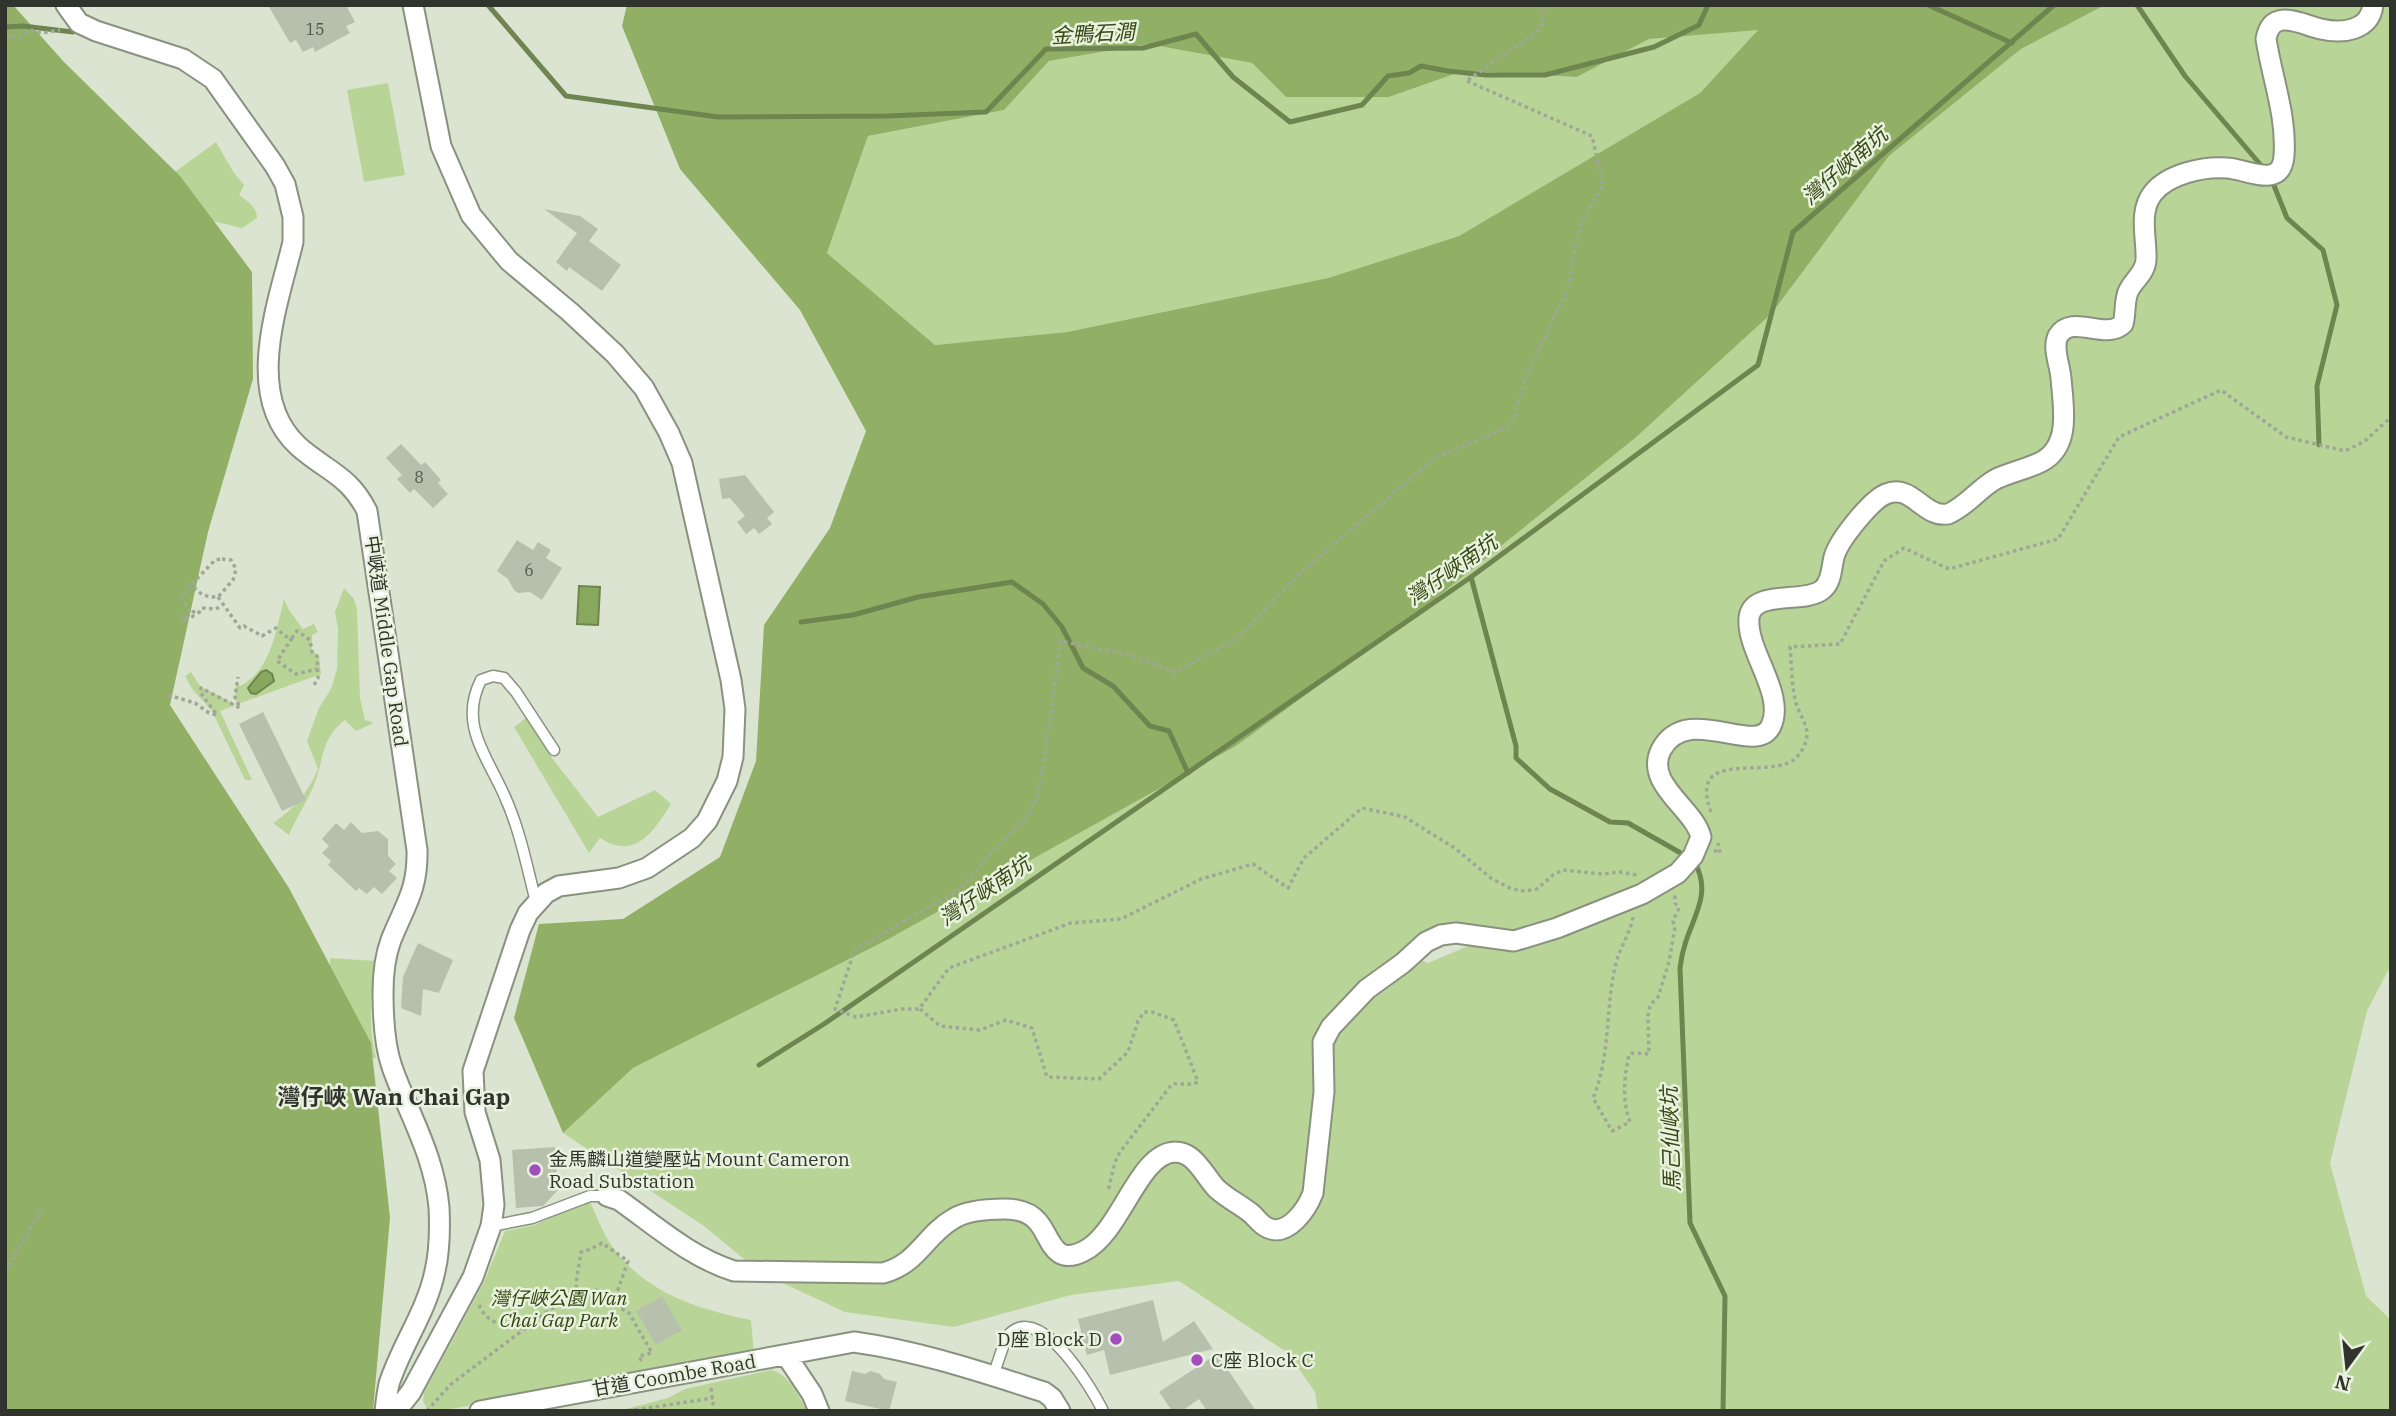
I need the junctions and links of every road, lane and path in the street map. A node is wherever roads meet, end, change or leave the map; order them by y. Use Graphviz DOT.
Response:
graph roads {
  1 [pos="413,5"];
  2 [pos="1545,5"];
  3 [pos="2374,5"];
  4 [pos="71,12"];
  5 [pos="5,36"];
  6 [pos="2391,417"];
  7 [pos="192,584"];
  8 [pos="218,597"];
  9 [pos="223,604"];
  10 [pos="190,611"];
  11 [pos="187,621"];
  12 [pos="292,638"];
  13 [pos="318,669"];
  14 [pos="238,677"];
  15 [pos="313,687"];
  16 [pos="168,695"];
  17 [pos="554,750"];
  18 [pos="1714,819"];
  19 [pos="1672,877"];
  20 [pos="1633,898"];
  21 [pos="536,902"];
  22 [pos="919,1009"];
  23 [pos="607,1196"];
  24 [pos="1106,1198"];
  25 [pos="42,1209"];
  26 [pos="491,1226"];
  27 [pos="5,1272"];
  28 [pos="473,1277"];
  29 [pos="577,1295"];
  30 [pos="614,1301"];
  31 [pos="524,1328"];
  32 [pos="786,1355"];
  33 [pos="655,1357"];
  34 [pos="650,1364"];
  35 [pos="642,1366"];
  36 [pos="993,1376"];
  37 [pos="713,1398"];
  38 [pos="385,1411"];
  39 [pos="396,1411"];
  40 [pos="427,1411"];
  41 [pos="480,1411"];
  42 [pos="628,1411"];
  43 [pos="819,1411"];
  44 [pos="1060,1411"];
  45 [pos="1103,1411"];
  1 -- 21 [label="street"];
  2 -- 22 [label="path"];
  3 -- 19 [label="street"];
  4 -- 5 [label="path"];
  4 -- 38 [label="street, 中峽道 Middle Gap Road"];
  6 -- 18 [label="path"];
  7 -- 8 [label="path"];
  7 -- 8 [label="path"];
  7 -- 10 [label="path"];
  8 -- 9 [label="path"];
  9 -- 10 [label="path"];
  9 -- 12 [label="path"];
  10 -- 11 [label="path"];
  12 -- 13 [label="path"];
  12 -- 13 [label="path"];
  13 -- 15 [label="path"];
  14 -- 16 [label="path"];
  17 -- 21 [label="lane"];
  19 -- 20 [label="street"];
  19 -- 20 [label="path"];
  19 -- 22 [label="path"];
  20 -- 23 [label="street"];
  21 -- 26 [label="street"];
  22 -- 24 [label="path"];
  23 -- 26 [label="lane"];
  25 -- 27 [label="path"];
  26 -- 28 [label="street"];
  28 -- 31 [label="path"];
  28 -- 39 [label="street"];
  29 -- 30 [label="path"];
  29 -- 30 [label="path"];
  29 -- 31 [label="path"];
  30 -- 33 [label="path"];
  31 -- 40 [label="path"];
  32 -- 36 [label="street, 甘道 Coombe Road"];
  32 -- 41 [label="street, 甘道 Coombe Road"];
  32 -- 43 [label="street"];
  34 -- 35 [label="path"];
  36 -- 44 [label="street, 甘道 Coombe Road"];
  36 -- 45 [label="lane"];
  37 -- 42 [label="path"];
}
